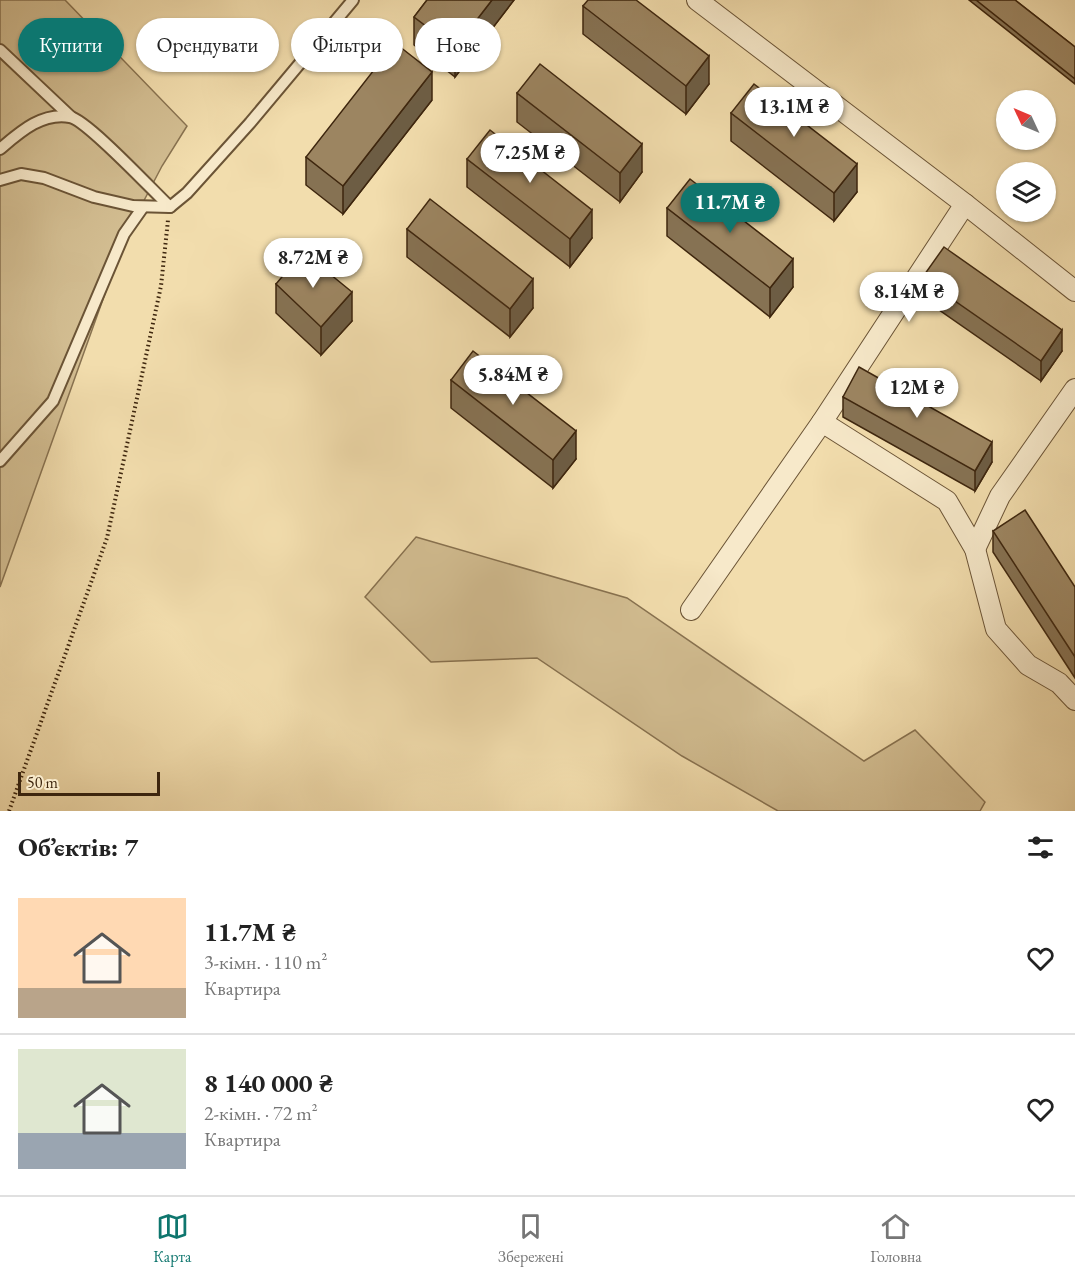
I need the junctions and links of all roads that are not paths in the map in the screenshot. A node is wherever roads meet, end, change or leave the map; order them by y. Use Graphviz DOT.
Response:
graph roads {
  1 [pos="353,0"];
  2 [pos="697,0"];
  3 [pos="0,50"];
  4 [pos="71,117"];
  5 [pos="0,149"];
  6 [pos="0,180"];
  7 [pos="965,204"];
  8 [pos="143,207"];
  9 [pos="170,207"];
  10 [pos="1075,291"];
  11 [pos="1075,389"];
  12 [pos="822,422"];
  13 [pos="0,461"];
  14 [pos="975,549"];
  15 [pos="691,610"];
  16 [pos="1075,700"];
  1 -- 9 [label="lane"];
  2 -- 7 [label="street"];
  3 -- 4 [label="lane"];
  4 -- 5 [label="lane"];
  4 -- 9 [label="lane"];
  6 -- 8 [label="lane"];
  7 -- 10 [label="street"];
  7 -- 12 [label="street"];
  8 -- 9 [label="lane"];
  8 -- 13 [label="lane"];
  11 -- 14 [label="street"];
  12 -- 14 [label="street"];
  12 -- 15 [label="street"];
  14 -- 16 [label="street"];
}
